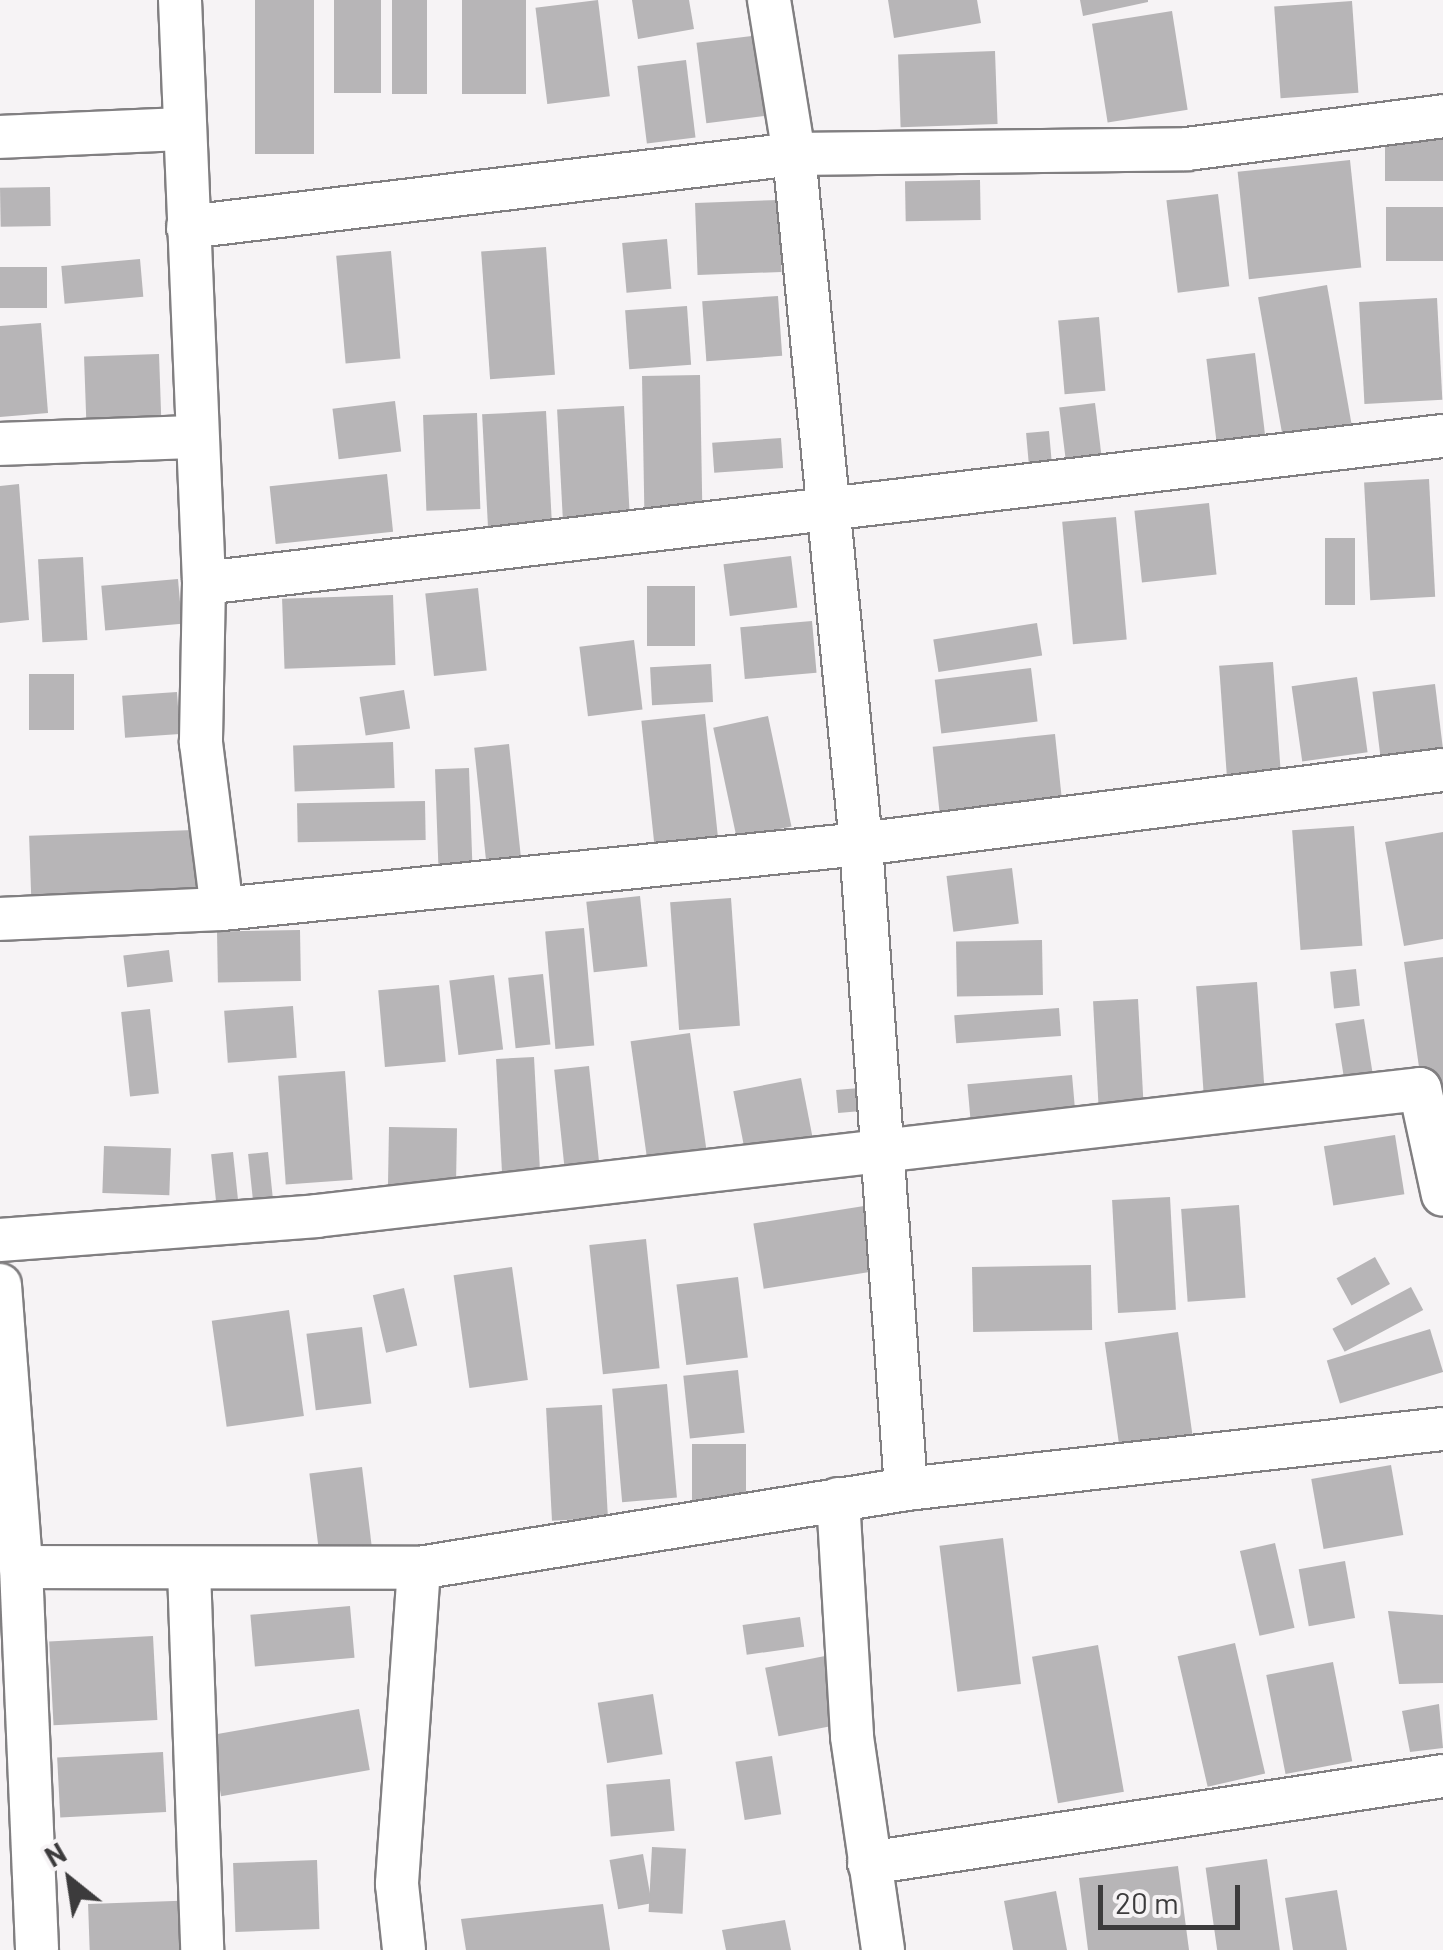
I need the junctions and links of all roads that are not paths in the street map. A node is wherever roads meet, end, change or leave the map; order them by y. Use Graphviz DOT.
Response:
graph roads {
  1 [pos="180,0"];
  2 [pos="769,0"];
  3 [pos="1443,116"];
  4 [pos="184,129"];
  5 [pos="0,138"];
  6 [pos="794,154"];
  7 [pos="188,227"];
  8 [pos="1443,436"];
  9 [pos="192,437"];
  10 [pos="0,444"];
  11 [pos="823,516"];
  12 [pos="204,583"];
  13 [pos="1443,770"];
  14 [pos="861,844"];
  15 [pos="222,910"];
  16 [pos="0,919"];
  17 [pos="882,1151"];
  18 [pos="1443,1194"];
  19 [pos="0,1240"];
  20 [pos="0,1286"];
  21 [pos="1443,1429"];
  22 [pos="906,1489"];
  23 [pos="838,1499"];
  24 [pos="20,1567"];
  25 [pos="419,1568"];
  26 [pos="189,1570"];
  27 [pos="1443,1776"];
  28 [pos="869,1863"];
  29 [pos="37,1950"];
  30 [pos="202,1950"];
  31 [pos="404,1950"];
  32 [pos="884,1950"];
  1 -- 4 [label="street"];
  2 -- 6 [label="street"];
  3 -- 6 [label="street"];
  4 -- 5 [label="street"];
  4 -- 7 [label="street"];
  6 -- 7 [label="street"];
  6 -- 11 [label="street"];
  7 -- 9 [label="street"];
  8 -- 11 [label="street"];
  9 -- 10 [label="street"];
  9 -- 12 [label="street"];
  11 -- 12 [label="street"];
  11 -- 14 [label="street"];
  12 -- 15 [label="street"];
  13 -- 14 [label="street"];
  14 -- 15 [label="street"];
  14 -- 17 [label="street"];
  15 -- 16 [label="street"];
  17 -- 18 [label="street"];
  17 -- 19 [label="street"];
  17 -- 22 [label="street"];
  20 -- 24 [label="street"];
  21 -- 22 [label="street"];
  22 -- 23 [label="street"];
  23 -- 25 [label="street"];
  23 -- 28 [label="street"];
  24 -- 26 [label="street"];
  24 -- 29 [label="street"];
  25 -- 26 [label="street"];
  25 -- 31 [label="street"];
  26 -- 30 [label="street"];
  27 -- 28 [label="street"];
  28 -- 32 [label="street"];
}
